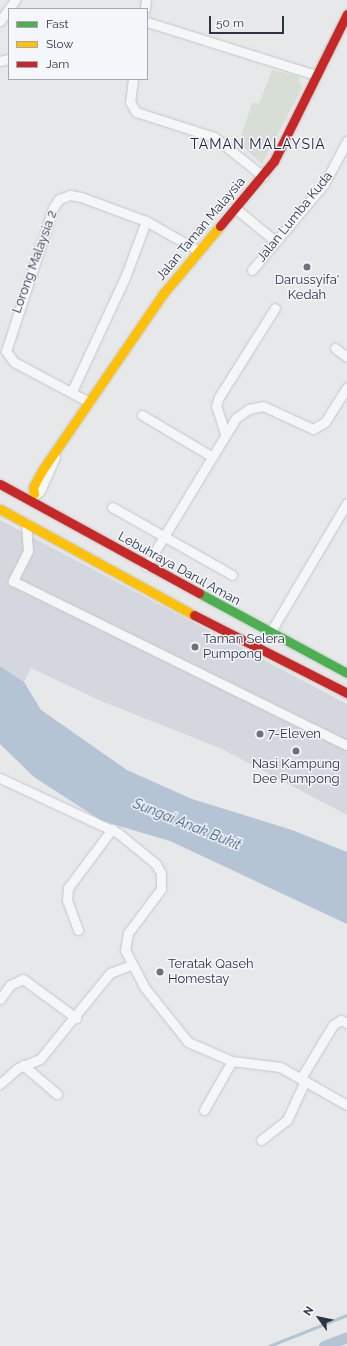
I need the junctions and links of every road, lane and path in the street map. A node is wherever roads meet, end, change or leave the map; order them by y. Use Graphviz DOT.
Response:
graph roads {
  1 [pos="8,10"];
  2 [pos="347,14"];
  3 [pos="0,21"];
  4 [pos="148,22"];
  5 [pos="316,75"];
  6 [pos="133,80"];
  7 [pos="347,140"];
  8 [pos="263,176"];
  9 [pos="235,208"];
  10 [pos="146,221"];
  11 [pos="275,241"];
  12 [pos="197,250"];
  13 [pos="252,270"];
  14 [pos="275,308"];
  15 [pos="335,348"];
  16 [pos="347,357"];
  17 [pos="347,387"];
  18 [pos="72,390"];
  19 [pos="89,402"];
  20 [pos="142,415"];
  21 [pos="225,432"];
  22 [pos="211,456"];
  23 [pos="0,484"];
  24 [pos="0,500"];
  25 [pos="30,500"];
  26 [pos="347,503"];
  27 [pos="112,507"];
  28 [pos="0,509"];
  29 [pos="26,524"];
  30 [pos="164,536"];
  31 [pos="72,550"];
  32 [pos="146,566"];
  33 [pos="232,575"];
  34 [pos="270,633"];
  35 [pos="347,673"];
  36 [pos="347,693"];
  37 [pos="347,745"];
  38 [pos="0,778"];
  39 [pos="112,829"];
  40 [pos="78,930"];
  41 [pos="131,965"];
  42 [pos="0,999"];
  43 [pos="76,1018"];
  44 [pos="347,1023"];
  45 [pos="232,1061"];
  46 [pos="24,1065"];
  47 [pos="303,1079"];
  48 [pos="0,1084"];
  49 [pos="57,1094"];
  50 [pos="347,1106"];
  51 [pos="204,1110"];
  52 [pos="261,1140"];
  1 -- 3 [label="street"];
  2 -- 5 [label="main road, Jalan Taman Malaysia"];
  4 -- 5 [label="street"];
  5 -- 8 [label="main road, Jalan Taman Malaysia"];
  6 -- 8 [label="street"];
  7 -- 11 [label="street, Jalan Lumba Kuda"];
  8 -- 9 [label="main road, Jalan Taman Malaysia"];
  9 -- 11 [label="street"];
  9 -- 12 [label="main road, Jalan Taman Malaysia"];
  10 -- 12 [label="street, Lorong Malaysia 2"];
  10 -- 18 [label="street"];
  10 -- 18 [label="street, Lorong Malaysia 2"];
  11 -- 13 [label="street, Jalan Lumba Kuda"];
  12 -- 19 [label="main road, Jalan Taman Malaysia"];
  14 -- 21 [label="street"];
  15 -- 16 [label="street"];
  17 -- 21 [label="street"];
  18 -- 19 [label="street, Lorong Malaysia 2"];
  19 -- 25 [label="main road, Jalan Taman Malaysia"];
  20 -- 22 [label="street"];
  21 -- 22 [label="street"];
  22 -- 30 [label="street"];
  23 -- 25 [label="main road, Lebuhraya Darul Aman"];
  24 -- 25 [label="main road"];
  25 -- 31 [label="main road"];
  25 -- 32 [label="main road, Lebuhraya Darul Aman"];
  26 -- 34 [label="street"];
  27 -- 30 [label="street"];
  28 -- 29 [label="main road"];
  29 -- 31 [label="main road"];
  29 -- 37 [label="street"];
  30 -- 32 [label="street"];
  30 -- 33 [label="street"];
  31 -- 36 [label="main road"];
  32 -- 34 [label="main road, Lebuhraya Darul Aman"];
  34 -- 35 [label="main road, Lebuhraya Darul Aman"];
  38 -- 39 [label="street"];
  39 -- 40 [label="street"];
  39 -- 41 [label="street"];
  41 -- 43 [label="street"];
  41 -- 45 [label="street"];
  42 -- 43 [label="street"];
  43 -- 46 [label="street"];
  44 -- 47 [label="street"];
  45 -- 47 [label="street"];
  45 -- 51 [label="street"];
  46 -- 48 [label="street"];
  46 -- 49 [label="street"];
  47 -- 50 [label="street"];
  47 -- 52 [label="street"];
}
